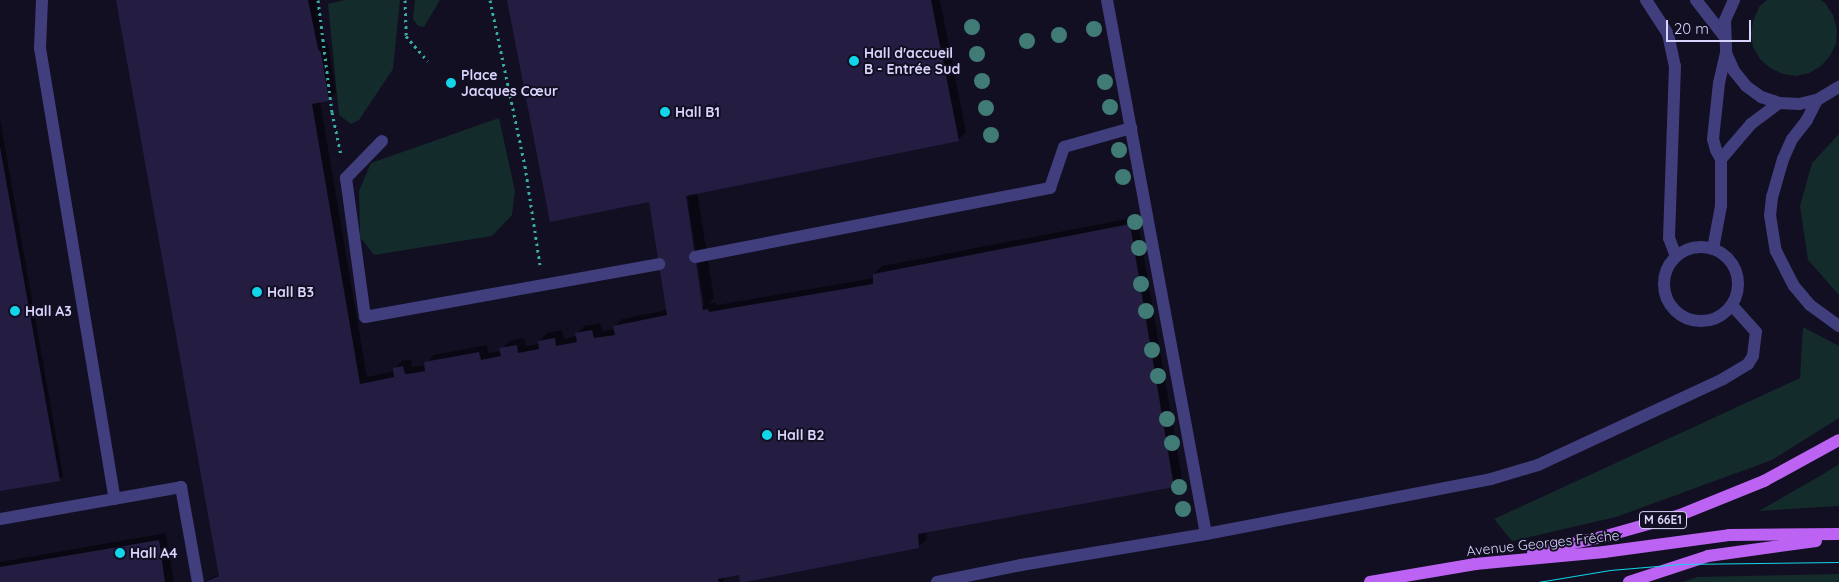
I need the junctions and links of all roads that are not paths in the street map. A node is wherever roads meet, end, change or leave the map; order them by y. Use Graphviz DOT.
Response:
graph roads {
  1 [pos="42,0"];
  2 [pos="1107,0"];
  3 [pos="1646,0"];
  4 [pos="1696,0"];
  5 [pos="1734,0"];
  6 [pos="1724,36"];
  7 [pos="1726,53"];
  8 [pos="1839,87"];
  9 [pos="1817,100"];
  10 [pos="1779,103"];
  11 [pos="1131,128"];
  12 [pos="382,141"];
  13 [pos="1721,159"];
  14 [pos="1712,249"];
  15 [pos="1676,256"];
  16 [pos="696,257"];
  17 [pos="659,264"];
  18 [pos="1732,305"];
  19 [pos="1839,326"];
  20 [pos="1839,440"];
  21 [pos="115,498"];
  22 [pos="0,519"];
  23 [pos="1206,534"];
  24 [pos="1839,534"];
  25 [pos="1839,538"];
  26 [pos="1475,564"];
  27 [pos="956,580"];
  28 [pos="198,582"];
  29 [pos="937,582"];
  30 [pos="1370,582"];
  31 [pos="1629,582"];
  1 -- 21 [label="street"];
  2 -- 11 [label="street"];
  3 -- 15 [label="street"];
  4 -- 6 [label="street"];
  5 -- 6 [label="street"];
  6 -- 7 [label="street"];
  7 -- 10 [label="street"];
  7 -- 13 [label="street"];
  8 -- 9 [label="street"];
  9 -- 10 [label="street"];
  9 -- 19 [label="street"];
  10 -- 13 [label="street"];
  11 -- 16 [label="street"];
  11 -- 23 [label="street"];
  12 -- 17 [label="street"];
  13 -- 14 [label="street"];
  14 -- 15 [label="street"];
  14 -- 18 [label="street"];
  15 -- 18 [label="street"];
  18 -- 23 [label="street"];
  20 -- 26 [label="main road, M 66E1"];
  21 -- 22 [label="street"];
  21 -- 28 [label="street"];
  23 -- 27 [label="street"];
  24 -- 26 [label="main road, Avenue Georges Frêche"];
  25 -- 31 [label="main road"];
  26 -- 30 [label="main road, Avenue Georges Frêche"];
  27 -- 29 [label="street"];
}
